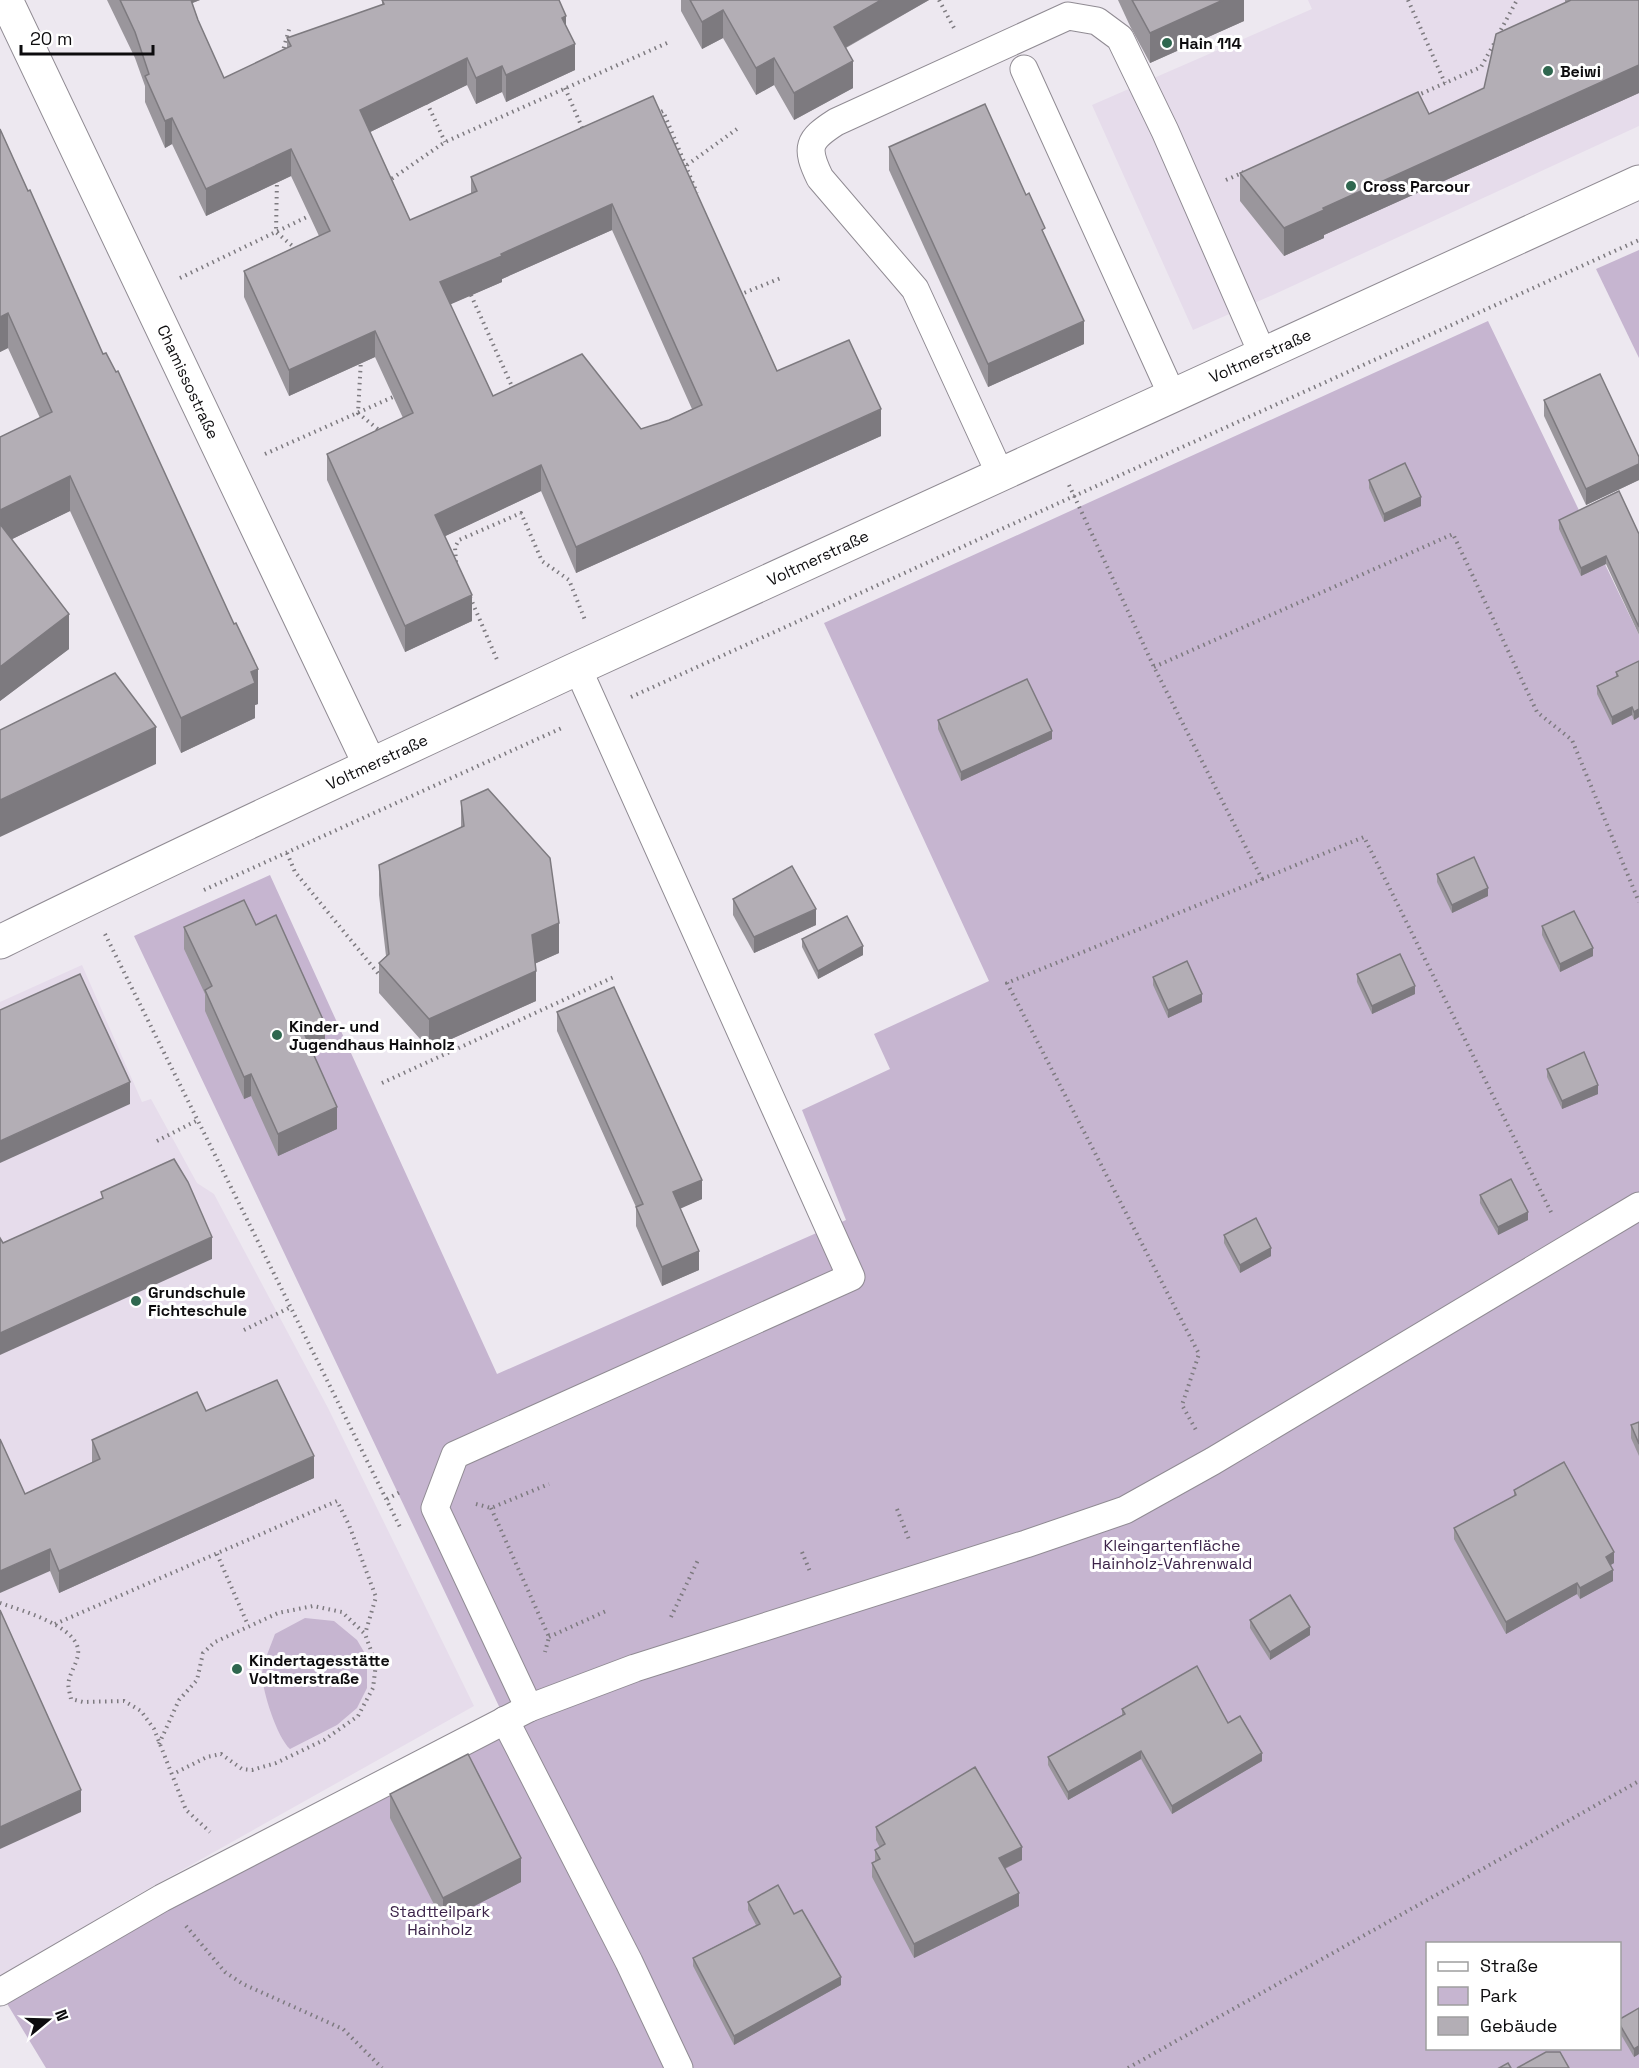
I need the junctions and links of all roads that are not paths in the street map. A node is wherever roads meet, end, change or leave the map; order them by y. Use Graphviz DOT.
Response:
graph roads {
  1 [pos="6,0"];
  2 [pos="1024,69"];
  3 [pos="1639,182"];
  4 [pos="1263,355"];
  5 [pos="1172,395"];
  6 [pos="1000,474"];
  7 [pos="589,663"];
  8 [pos="370,765"];
  9 [pos="0,942"];
  10 [pos="1639,1206"];
  11 [pos="529,1708"];
  12 [pos="505,1720"];
  13 [pos="0,1992"];
  14 [pos="679,2068"];
  1 -- 8 [label="street, Chamissostraße"];
  2 -- 5 [label="lane"];
  3 -- 4 [label="street, Voltmerstraße"];
  4 -- 5 [label="street, Voltmerstraße"];
  4 -- 6 [label="lane"];
  5 -- 6 [label="street, Voltmerstraße"];
  6 -- 7 [label="street, Voltmerstraße"];
  7 -- 8 [label="street, Voltmerstraße"];
  7 -- 11 [label="lane"];
  8 -- 9 [label="street, Voltmerstraße"];
  10 -- 11 [label="lane"];
  11 -- 12 [label="lane"];
  12 -- 13 [label="lane"];
  12 -- 14 [label="lane"];
}
